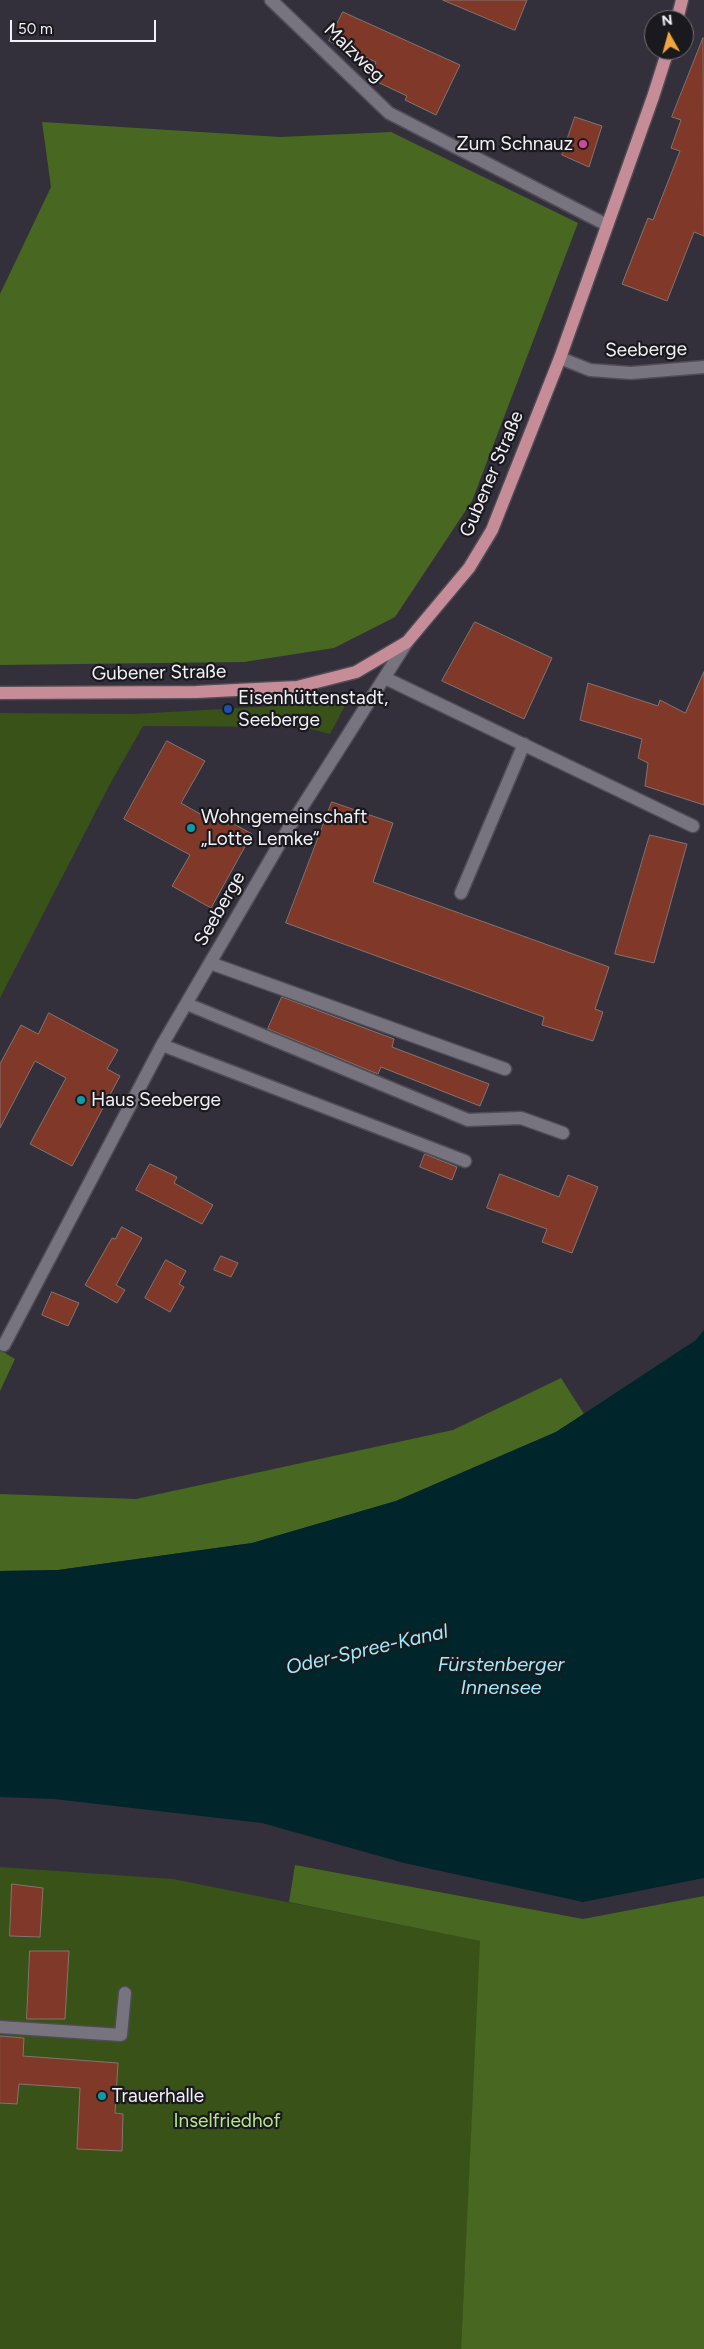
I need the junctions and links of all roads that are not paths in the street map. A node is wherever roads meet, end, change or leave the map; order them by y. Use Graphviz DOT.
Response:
graph roads {
  1 [pos="271,0"];
  2 [pos="665,60"];
  3 [pos="607,225"];
  4 [pos="560,358"];
  5 [pos="704,367"];
  6 [pos="407,642"];
  7 [pos="385,678"];
  8 [pos="0,693"];
  9 [pos="524,744"];
  10 [pos="693,826"];
  11 [pos="461,893"];
  12 [pos="210,963"];
  13 [pos="187,1004"];
  14 [pos="162,1044"];
  15 [pos="505,1069"];
  16 [pos="563,1133"];
  17 [pos="465,1161"];
  18 [pos="4,1345"];
  19 [pos="126,1993"];
  20 [pos="0,2027"];
  1 -- 3 [label="street, Malzweg"];
  2 -- 3 [label="main road, Gubener Straße"];
  3 -- 4 [label="main road, Gubener Straße"];
  4 -- 5 [label="street, Seeberge"];
  4 -- 6 [label="main road, Gubener Straße"];
  6 -- 7 [label="street, Seeberge"];
  6 -- 8 [label="main road, Gubener Straße"];
  7 -- 9 [label="street"];
  7 -- 12 [label="street, Seeberge"];
  9 -- 10 [label="street"];
  9 -- 11 [label="street"];
  12 -- 13 [label="street, Seeberge"];
  12 -- 15 [label="street"];
  13 -- 14 [label="street, Seeberge"];
  13 -- 16 [label="street"];
  14 -- 17 [label="street"];
  14 -- 18 [label="street, Seeberge"];
  19 -- 20 [label="street"];
}
